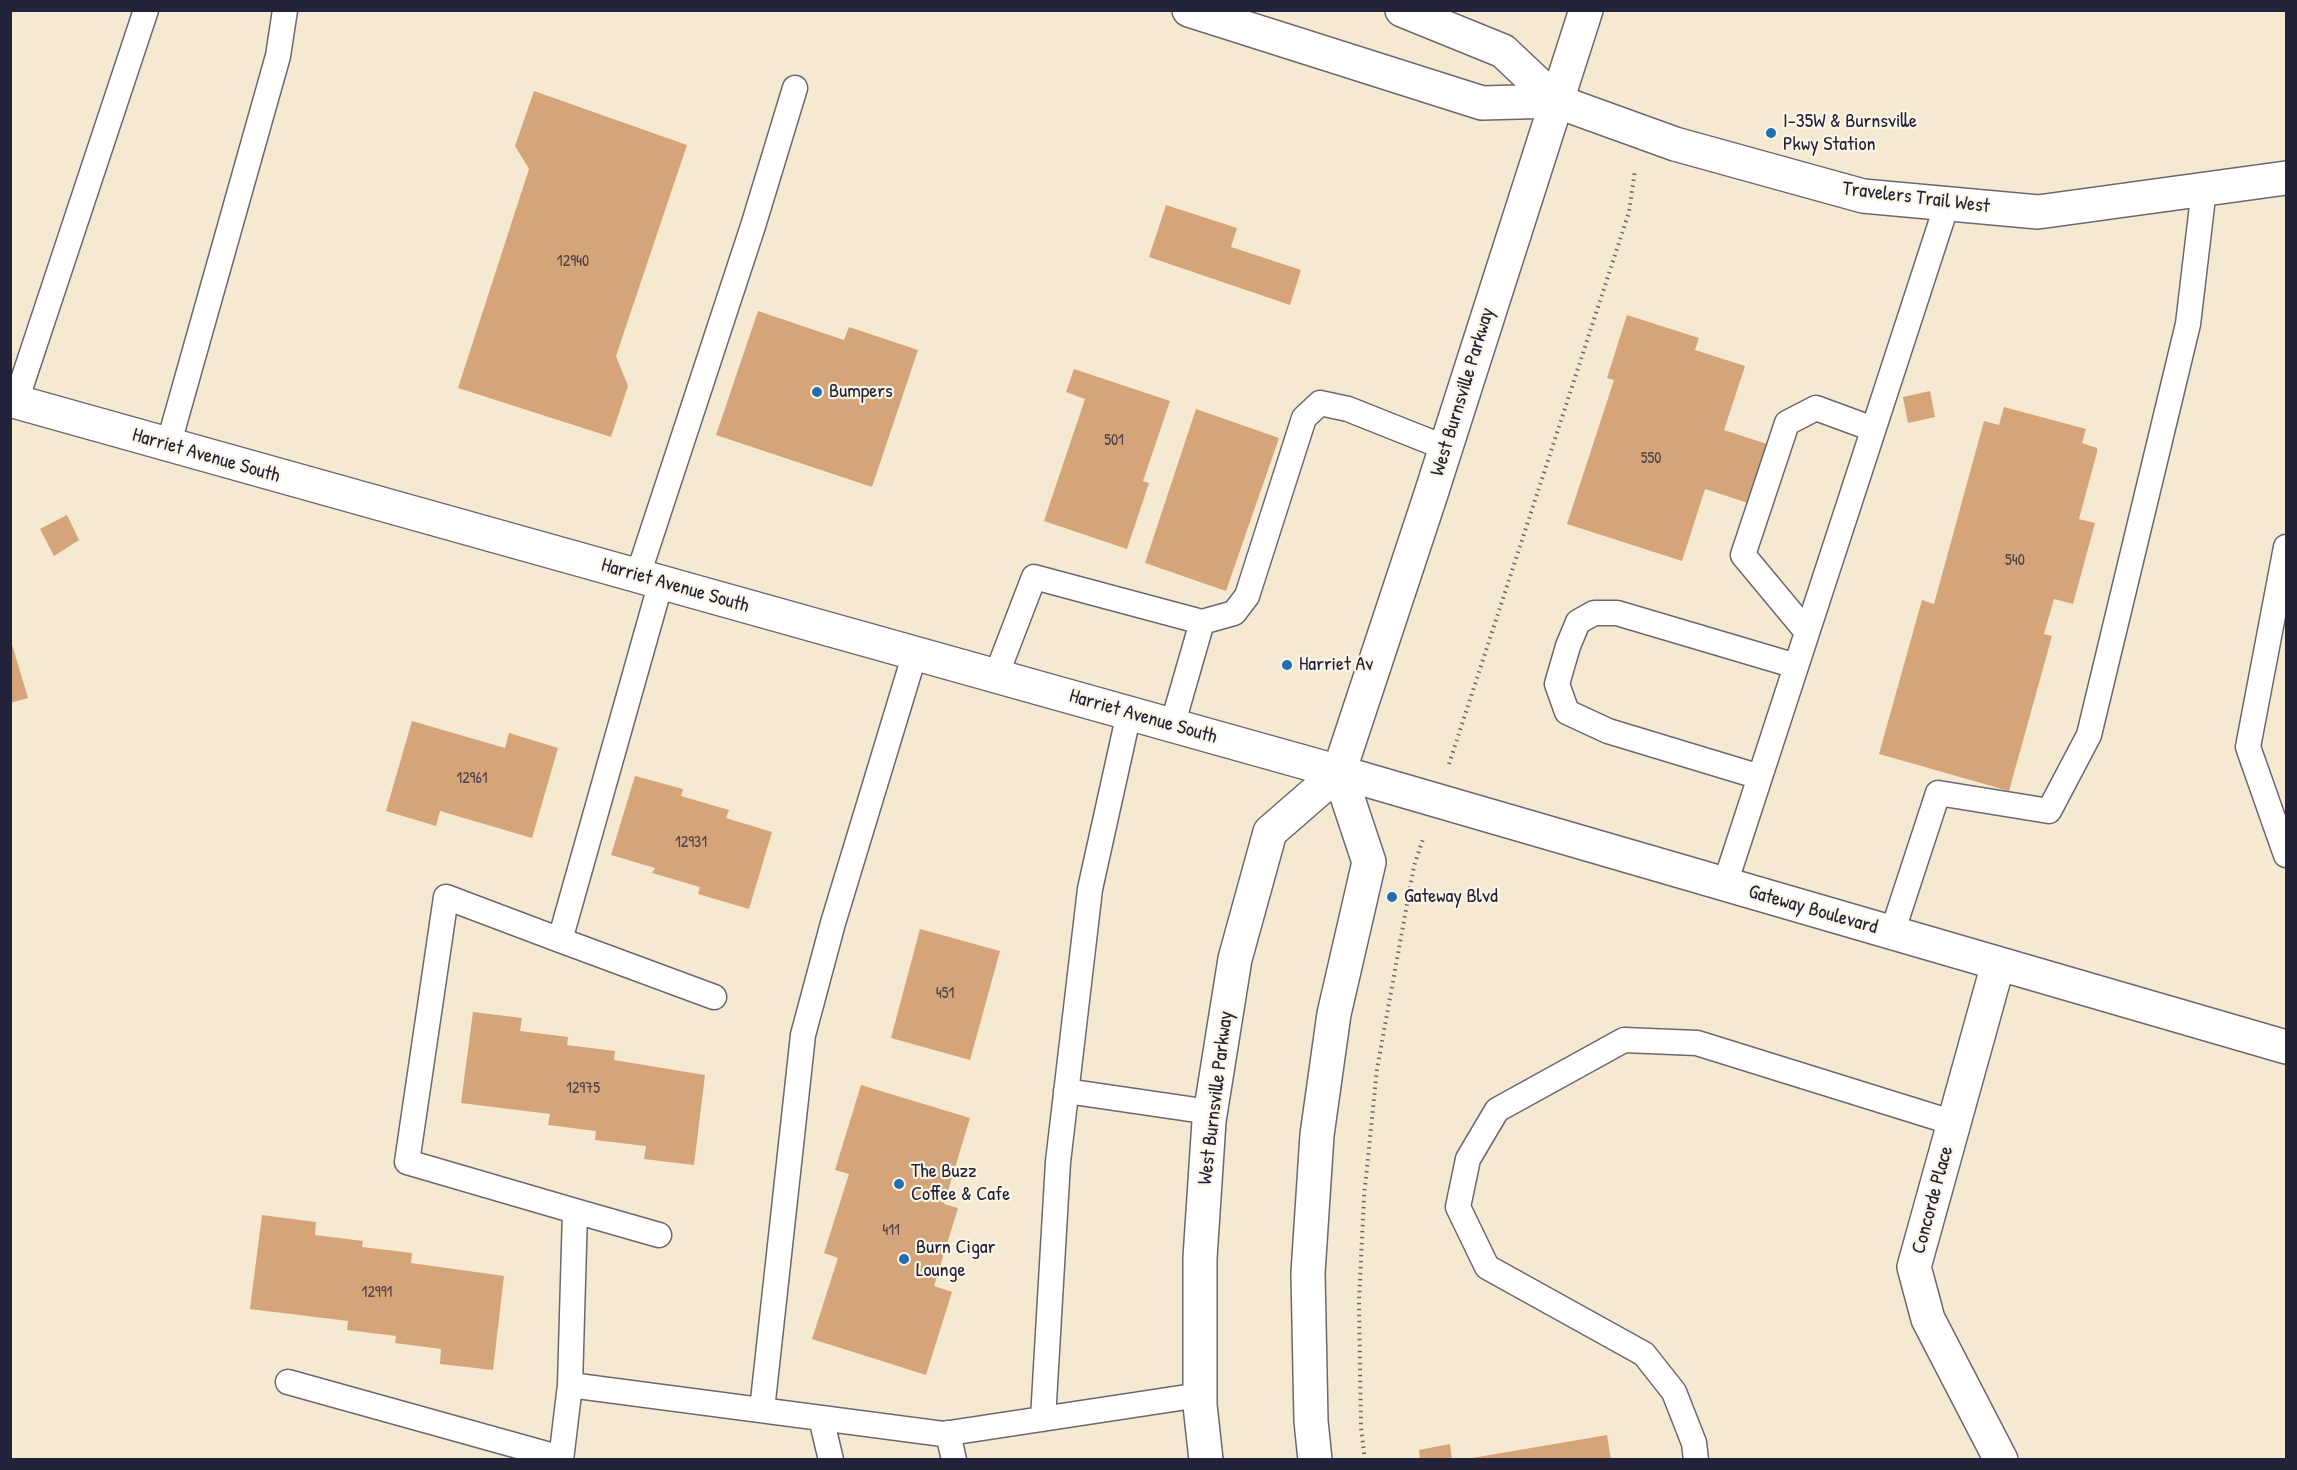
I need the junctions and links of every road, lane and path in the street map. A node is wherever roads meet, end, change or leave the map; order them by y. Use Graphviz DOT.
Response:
graph roads {
  1 [pos="146,10"];
  2 [pos="285,10"];
  3 [pos="1189,10"];
  4 [pos="1402,10"];
  5 [pos="1586,10"];
  6 [pos="795,88"];
  7 [pos="1557,101"];
  8 [pos="2286,178"];
  9 [pos="2204,189"];
  10 [pos="1947,204"];
  11 [pos="13,400"];
  12 [pos="1873,429"];
  13 [pos="168,446"];
  14 [pos="1446,448"];
  15 [pos="2286,547"];
  16 [pos="649,578"];
  17 [pos="1202,622"];
  18 [pos="1807,632"];
  19 [pos="915,653"];
  20 [pos="1796,666"];
  21 [pos="996,676"];
  22 [pos="1129,713"];
  23 [pos="1172,726"];
  24 [pos="1339,772"];
  25 [pos="1760,777"];
  26 [pos="2286,855"];
  27 [pos="1725,884"];
  28 [pos="1892,933"];
  29 [pos="560,940"];
  30 [pos="1998,964"];
  31 [pos="714,997"];
  32 [pos="2286,1047"];
  33 [pos="1066,1091"];
  34 [pos="1210,1112"];
  35 [pos="1954,1123"];
  36 [pos="575,1211"];
  37 [pos="659,1235"];
  38 [pos="288,1382"];
  39 [pos="570,1385"];
  40 [pos="1200,1395"];
  41 [pos="762,1410"];
  42 [pos="821,1418"];
  43 [pos="1043,1419"];
  44 [pos="948,1433"];
  45 [pos="561,1459"];
  46 [pos="831,1460"];
  47 [pos="954,1460"];
  48 [pos="1206,1460"];
  49 [pos="1315,1460"];
  50 [pos="1696,1460"];
  51 [pos="2001,1460"];
  1 -- 11 [label="lane"];
  2 -- 13 [label="lane"];
  3 -- 7 [label="main road"];
  4 -- 7 [label="main road"];
  5 -- 7 [label="main road, West Burnsville Parkway"];
  6 -- 16 [label="lane"];
  7 -- 10 [label="main road, Travelers Trail West"];
  7 -- 14 [label="main road, West Burnsville Parkway"];
  8 -- 9 [label="main road, Travelers Trail West"];
  9 -- 10 [label="main road, Travelers Trail West"];
  9 -- 28 [label="lane"];
  10 -- 12 [label="lane"];
  11 -- 13 [label="main road, Harriet Avenue South"];
  12 -- 18 [label="lane"];
  12 -- 18 [label="lane"];
  13 -- 16 [label="main road, Harriet Avenue South"];
  14 -- 17 [label="lane"];
  14 -- 24 [label="main road, West Burnsville Parkway"];
  15 -- 26 [label="lane"];
  16 -- 19 [label="main road, Harriet Avenue South"];
  16 -- 29 [label="lane"];
  17 -- 21 [label="lane"];
  17 -- 23 [label="lane"];
  18 -- 20 [label="lane"];
  19 -- 21 [label="main road, Harriet Avenue South"];
  19 -- 41 [label="lane"];
  20 -- 25 [label="lane"];
  20 -- 25 [label="lane"];
  21 -- 22 [label="main road, Harriet Avenue South"];
  22 -- 23 [label="main road, Harriet Avenue South"];
  22 -- 33 [label="lane"];
  23 -- 24 [label="main road, Harriet Avenue South"];
  24 -- 27 [label="main road, Gateway Boulevard"];
  24 -- 34 [label="main road, West Burnsville Parkway"];
  24 -- 49 [label="main road"];
  25 -- 27 [label="lane"];
  27 -- 28 [label="main road, Gateway Boulevard"];
  28 -- 30 [label="main road, Gateway Boulevard"];
  29 -- 31 [label="lane"];
  29 -- 36 [label="lane"];
  30 -- 32 [label="main road, Gateway Boulevard"];
  30 -- 35 [label="main road, Concorde Place"];
  33 -- 34 [label="lane"];
  33 -- 43 [label="lane"];
  34 -- 40 [label="main road, West Burnsville Parkway"];
  35 -- 50 [label="lane"];
  35 -- 51 [label="main road, Concorde Place"];
  36 -- 37 [label="lane"];
  36 -- 39 [label="lane"];
  38 -- 45 [label="lane"];
  39 -- 41 [label="lane"];
  39 -- 45 [label="lane"];
  40 -- 43 [label="lane"];
  40 -- 48 [label="main road, West Burnsville Parkway"];
  41 -- 42 [label="lane"];
  42 -- 44 [label="lane"];
  42 -- 46 [label="lane"];
  43 -- 44 [label="lane"];
  44 -- 47 [label="lane"];
}
